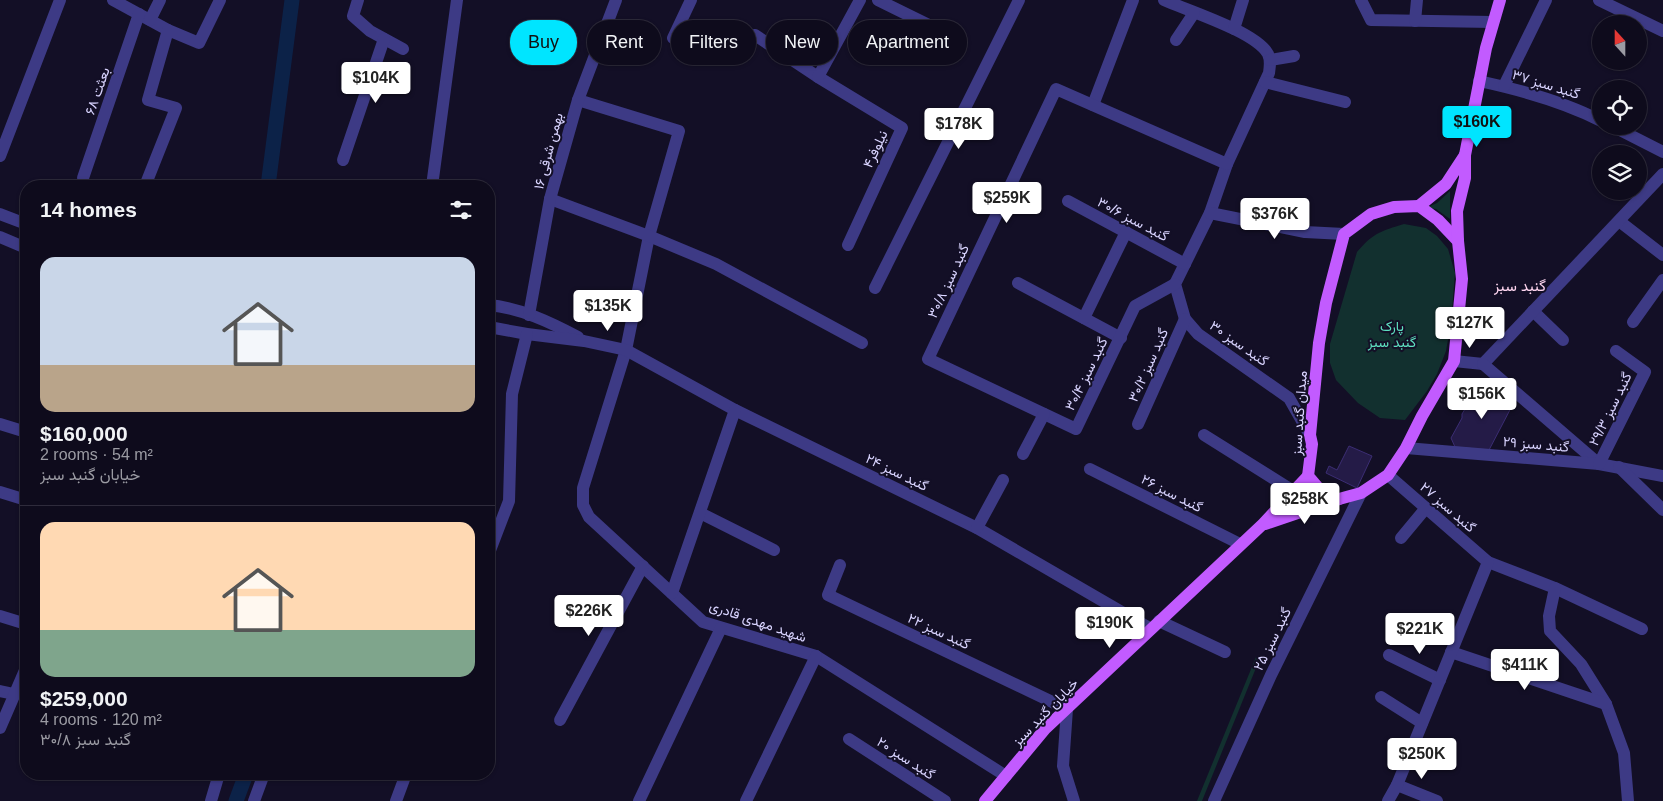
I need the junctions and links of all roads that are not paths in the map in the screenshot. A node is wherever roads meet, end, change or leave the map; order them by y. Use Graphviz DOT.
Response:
graph roads {
  1 [pos="60,0"];
  2 [pos="113,0"];
  3 [pos="160,0"];
  4 [pos="220,0"];
  5 [pos="358,0"];
  6 [pos="457,0"];
  7 [pos="616,0"];
  8 [pos="691,0"];
  9 [pos="860,0"];
  10 [pos="878,0"];
  11 [pos="1019,0"];
  12 [pos="1133,0"];
  13 [pos="1164,0"];
  14 [pos="1243,0"];
  15 [pos="1361,0"];
  16 [pos="1417,0"];
  17 [pos="1500,0"];
  18 [pos="1546,0"];
  19 [pos="1599,0"];
  20 [pos="1194,13"];
  21 [pos="145,17"];
  22 [pos="682,20"];
  23 [pos="919,20"];
  24 [pos="1415,21"];
  25 [pos="1493,22"];
  26 [pos="1234,29"];
  27 [pos="168,30"];
  28 [pos="1663,31"];
  29 [pos="756,37"];
  30 [pos="384,39"];
  31 [pos="1176,40"];
  32 [pos="402,49"];
  33 [pos="1294,56"];
  34 [pos="1270,60"];
  35 [pos="818,77"];
  36 [pos="1479,81"];
  37 [pos="1265,82"];
  38 [pos="1504,86"];
  39 [pos="578,100"];
  40 [pos="1345,102"];
  41 [pos="1093,105"];
  42 [pos="1592,116"];
  43 [pos="1629,135"];
  44 [pos="1663,152"];
  45 [pos="1465,155"];
  46 [pos="0,156"];
  47 [pos="343,160"];
  48 [pos="1228,164"];
  49 [pos="1663,174"];
  50 [pos="83,178"];
  51 [pos="147,180"];
  52 [pos="433,180"];
  53 [pos="550,198"];
  54 [pos="1068,201"];
  55 [pos="1420,206"];
  56 [pos="1210,213"];
  57 [pos="0,214"];
  58 [pos="1619,221"];
  59 [pos="20,222"];
  60 [pos="1126,232"];
  61 [pos="1344,234"];
  62 [pos="649,236"];
  63 [pos="0,237"];
  64 [pos="1458,241"];
  65 [pos="20,245"];
  66 [pos="848,245"];
  67 [pos="1663,255"];
  68 [pos="1185,264"];
  69 [pos="1663,280"];
  70 [pos="1018,282"];
  71 [pos="1174,284"];
  72 [pos="875,288"];
  73 [pos="495,305"];
  74 [pos="1533,311"];
  75 [pos="529,315"];
  76 [pos="1084,318"];
  77 [pos="1185,319"];
  78 [pos="1633,322"];
  79 [pos="495,328"];
  80 [pos="527,334"];
  81 [pos="1121,338"];
  82 [pos="1563,340"];
  83 [pos="584,341"];
  84 [pos="862,342"];
  85 [pos="626,350"];
  86 [pos="1616,350"];
  87 [pos="928,359"];
  88 [pos="1454,361"];
  89 [pos="1483,364"];
  90 [pos="735,410"];
  91 [pos="1044,414"];
  92 [pos="0,424"];
  93 [pos="1138,424"];
  94 [pos="20,430"];
  95 [pos="1204,435"];
  96 [pos="1310,435"];
  97 [pos="1406,448"];
  98 [pos="1023,454"];
  99 [pos="1599,464"];
  100 [pos="1619,467"];
  101 [pos="1090,469"];
  102 [pos="1388,475"];
  103 [pos="1308,476"];
  104 [pos="1663,476"];
  105 [pos="1003,480"];
  106 [pos="0,492"];
  107 [pos="1294,492"];
  108 [pos="1361,493"];
  109 [pos="20,498"];
  110 [pos="1339,499"];
  111 [pos="1426,508"];
  112 [pos="1663,510"];
  113 [pos="700,513"];
  114 [pos="1263,524"];
  115 [pos="977,528"];
  116 [pos="495,537"];
  117 [pos="1402,538"];
  118 [pos="1240,544"];
  119 [pos="774,550"];
  120 [pos="1488,562"];
  121 [pos="840,565"];
  122 [pos="643,566"];
  123 [pos="1555,588"];
  124 [pos="672,593"];
  125 [pos="0,616"];
  126 [pos="20,622"];
  127 [pos="1155,625"];
  128 [pos="721,628"];
  129 [pos="1642,629"];
  130 [pos="1224,652"];
  131 [pos="1451,652"];
  132 [pos="1389,655"];
  133 [pos="816,656"];
  134 [pos="1440,680"];
  135 [pos="20,681"];
  136 [pos="0,691"];
  137 [pos="14,694"];
  138 [pos="1381,697"];
  139 [pos="1606,704"];
  140 [pos="1067,709"];
  141 [pos="560,720"];
  142 [pos="1422,723"];
  143 [pos="0,724"];
  144 [pos="850,740"];
  145 [pos="1006,776"];
  146 [pos="216,780"];
  147 [pos="262,780"];
  148 [pos="404,780"];
  149 [pos="1397,785"];
  150 [pos="211,801"];
  151 [pos="254,801"];
  152 [pos="396,801"];
  153 [pos="639,801"];
  154 [pos="746,801"];
  155 [pos="946,801"];
  156 [pos="985,801"];
  157 [pos="1074,801"];
  158 [pos="1214,801"];
  159 [pos="1388,801"];
  160 [pos="1438,801"];
  161 [pos="1628,801"];
  1 -- 46 [label="street"];
  2 -- 21 [label="street"];
  3 -- 21 [label="street, بعثت ۶۸"];
  4 -- 27 [label="street"];
  5 -- 30 [label="street"];
  6 -- 52 [label="street"];
  7 -- 39 [label="street, بهمن شرقی ۱۶"];
  8 -- 22 [label="street"];
  9 -- 35 [label="street"];
  10 -- 23 [label="street"];
  11 -- 72 [label="street"];
  12 -- 41 [label="street"];
  13 -- 20 [label="street"];
  14 -- 26 [label="street"];
  15 -- 24 [label="street"];
  16 -- 24 [label="street"];
  17 -- 25 [label="main road"];
  18 -- 38 [label="street"];
  19 -- 28 [label="street"];
  20 -- 26 [label="street"];
  20 -- 31 [label="street"];
  21 -- 27 [label="street"];
  21 -- 50 [label="street, بعثت ۶۸"];
  24 -- 25 [label="street"];
  25 -- 36 [label="main road"];
  26 -- 34 [label="street"];
  27 -- 51 [label="street"];
  29 -- 35 [label="street"];
  30 -- 32 [label="street"];
  30 -- 47 [label="street"];
  33 -- 34 [label="street"];
  34 -- 37 [label="street"];
  35 -- 66 [label="street, نیلوفر۴"];
  36 -- 38 [label="street, گنبد سبز ۳۷"];
  36 -- 45 [label="main road"];
  37 -- 40 [label="street"];
  37 -- 48 [label="street"];
  38 -- 42 [label="street, گنبد سبز ۳۷"];
  39 -- 53 [label="street, بهمن شرقی ۱۶"];
  39 -- 62 [label="street"];
  41 -- 48 [label="street"];
  41 -- 87 [label="street, گنبد سبز ۳۰/۸"];
  43 -- 44 [label="street"];
  45 -- 55 [label="main road"];
  45 -- 64 [label="main road"];
  48 -- 56 [label="street"];
  49 -- 58 [label="street"];
  53 -- 62 [label="street"];
  53 -- 75 [label="street, بهمن شرقی ۱۶"];
  54 -- 60 [label="street, گنبد سبز ۳۰/۶"];
  55 -- 61 [label="main road"];
  55 -- 64 [label="main road"];
  56 -- 61 [label="street"];
  56 -- 68 [label="street"];
  57 -- 59 [label="street"];
  58 -- 67 [label="street"];
  58 -- 74 [label="street"];
  60 -- 68 [label="street, گنبد سبز ۳۰/۶"];
  60 -- 76 [label="street"];
  61 -- 96 [label="main road, میدان گنبد سبز"];
  62 -- 84 [label="street"];
  62 -- 85 [label="street"];
  63 -- 65 [label="street"];
  64 -- 88 [label="main road"];
  68 -- 71 [label="street"];
  69 -- 78 [label="street"];
  70 -- 76 [label="street"];
  71 -- 77 [label="street, گنبد سبز ۳۰"];
  71 -- 81 [label="street, گنبد سبز ۳۰/۴"];
  73 -- 75 [label="street"];
  74 -- 82 [label="street"];
  74 -- 89 [label="street"];
  75 -- 83 [label="street"];
  76 -- 81 [label="street"];
  77 -- 93 [label="street, گنبد سبز ۳۰/۲"];
  77 -- 96 [label="street, گنبد سبز ۳۰"];
  79 -- 80 [label="street"];
  80 -- 83 [label="street"];
  80 -- 116 [label="street"];
  81 -- 91 [label="street, گنبد سبز ۳۰/۴"];
  83 -- 85 [label="street, گنبد سبز ۲۴"];
  85 -- 90 [label="street, گنبد سبز ۲۴"];
  85 -- 122 [label="street, شهید مهدی قادری"];
  86 -- 99 [label="street, گنبد سبز ۲۹/۳"];
  87 -- 91 [label="street, گنبد سبز ۳۰/۴"];
  88 -- 89 [label="street"];
  88 -- 97 [label="main road"];
  89 -- 99 [label="street"];
  90 -- 113 [label="street"];
  90 -- 115 [label="street, گنبد سبز ۲۴"];
  91 -- 98 [label="street"];
  92 -- 94 [label="street"];
  95 -- 107 [label="street"];
  96 -- 103 [label="main road, میدان گنبد سبز"];
  97 -- 99 [label="street, گنبد سبز ۲۹"];
  97 -- 102 [label="main road"];
  99 -- 100 [label="street, گنبد سبز ۲۹"];
  100 -- 104 [label="street, گنبد سبز ۲۹"];
  100 -- 112 [label="street"];
  101 -- 118 [label="street, گنبد سبز ۲۶"];
  102 -- 108 [label="main road"];
  102 -- 111 [label="street, گنبد سبز ۲۷"];
  103 -- 107 [label="main road, خیابان گنبد سبز"];
  103 -- 110 [label="main road"];
  105 -- 115 [label="street"];
  106 -- 109 [label="street"];
  107 -- 114 [label="main road, خیابان گنبد سبز"];
  108 -- 110 [label="main road"];
  108 -- 158 [label="street, گنبد سبز ۲۵"];
  110 -- 114 [label="main road, خیابان گنبد سبز"];
  111 -- 117 [label="street"];
  111 -- 120 [label="street, گنبد سبز ۲۷"];
  113 -- 119 [label="street"];
  113 -- 124 [label="street"];
  114 -- 118 [label="main road, خیابان گنبد سبز"];
  115 -- 127 [label="street, گنبد سبز ۲۴"];
  118 -- 127 [label="main road, خیابان گنبد سبز"];
  120 -- 123 [label="street, گنبد سبز ۲۷"];
  120 -- 131 [label="street"];
  121 -- 140 [label="street, گنبد سبز ۲۲"];
  122 -- 124 [label="street, شهید مهدی قادری"];
  122 -- 141 [label="street"];
  123 -- 129 [label="street, گنبد سبز ۲۷"];
  123 -- 139 [label="street"];
  124 -- 128 [label="street, شهید مهدی قادری"];
  125 -- 126 [label="street"];
  127 -- 130 [label="street, گنبد سبز ۲۴"];
  127 -- 140 [label="main road, خیابان گنبد سبز"];
  128 -- 133 [label="street, شهید مهدی قادری"];
  128 -- 153 [label="street"];
  131 -- 134 [label="street"];
  131 -- 139 [label="street"];
  132 -- 134 [label="street"];
  133 -- 145 [label="street, شهید مهدی قادری"];
  133 -- 154 [label="street"];
  134 -- 142 [label="street"];
  135 -- 137 [label="street"];
  136 -- 137 [label="street"];
  137 -- 143 [label="street"];
  138 -- 142 [label="street"];
  139 -- 161 [label="street"];
  140 -- 145 [label="main road, خیابان گنبد سبز"];
  140 -- 157 [label="street"];
  142 -- 149 [label="street"];
  144 -- 155 [label="street, گنبد سبز ۲۰"];
  145 -- 156 [label="main road, خیابان گنبد سبز"];
  146 -- 150 [label="street"];
  147 -- 151 [label="street"];
  148 -- 152 [label="street"];
  149 -- 159 [label="street"];
  149 -- 160 [label="street"];
}
